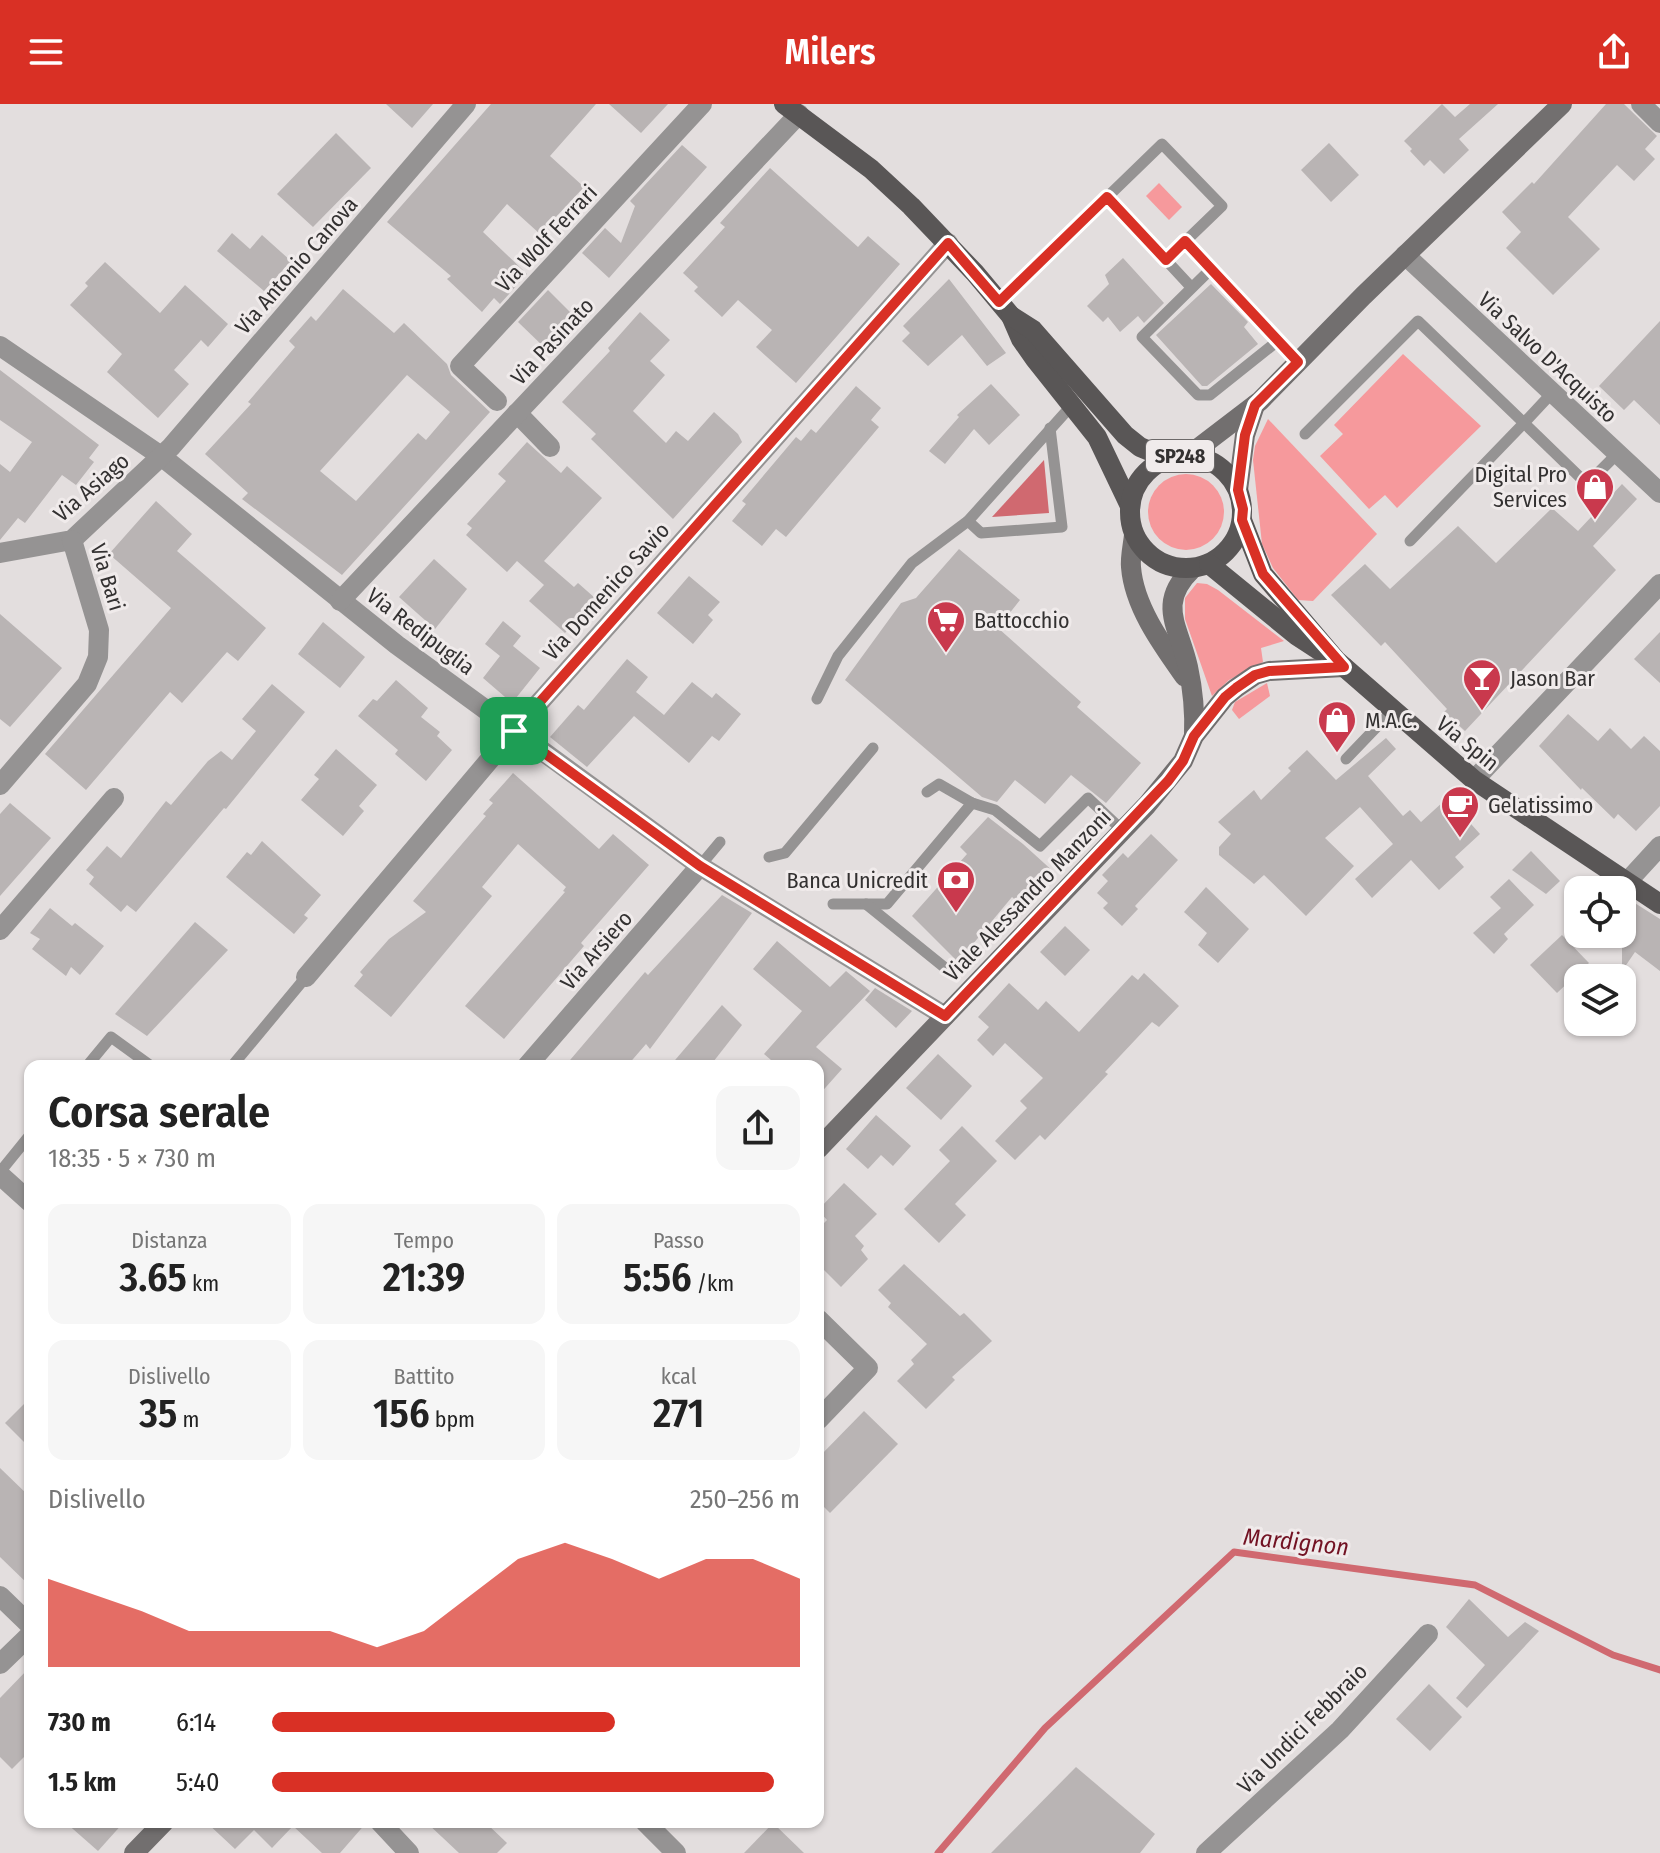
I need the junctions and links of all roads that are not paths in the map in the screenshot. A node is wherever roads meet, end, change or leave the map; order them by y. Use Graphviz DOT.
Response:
graph roads {
  1 [pos="466,104"];
  2 [pos="702,104"];
  3 [pos="1562,104"];
  4 [pos="1641,104"];
  5 [pos="791,109"];
  6 [pos="1660,123"];
  7 [pos="1107,197"];
  8 [pos="1185,241"];
  9 [pos="948,243"];
  10 [pos="1405,255"];
  11 [pos="1166,260"];
  12 [pos="1211,269"];
  13 [pos="1191,287"];
  14 [pos="1005,309"];
  15 [pos="1279,340"];
  16 [pos="0,346"];
  17 [pos="1298,362"];
  18 [pos="1552,393"];
  19 [pos="497,401"];
  20 [pos="1072,405"];
  21 [pos="1255,405"];
  22 [pos="517,413"];
  23 [pos="1524,423"];
  24 [pos="1050,428"];
  25 [pos="1305,434"];
  26 [pos="550,447"];
  27 [pos="1617,454"];
  28 [pos="161,456"];
  29 [pos="1179,457"];
  30 [pos="1238,490"];
  31 [pos="1660,493"];
  32 [pos="1130,506"];
  33 [pos="1242,520"];
  34 [pos="968,521"];
  35 [pos="1134,535"];
  36 [pos="72,540"];
  37 [pos="1410,541"];
  38 [pos="0,553"];
  39 [pos="1200,567"];
  40 [pos="1660,584"];
  41 [pos="340,601"];
  42 [pos="1340,663"];
  43 [pos="1191,686"];
  44 [pos="817,699"];
  45 [pos="1392,711"];
  46 [pos="514,731"];
  47 [pos="1194,736"];
  48 [pos="873,748"];
  49 [pos="1346,759"];
  50 [pos="1474,780"];
  51 [pos="0,785"];
  52 [pos="927,792"];
  53 [pos="114,798"];
  54 [pos="972,803"];
  55 [pos="1122,830"];
  56 [pos="720,842"];
  57 [pos="1660,846"];
  58 [pos="769,857"];
  59 [pos="700,866"];
  60 [pos="1618,876"];
  61 [pos="1632,876"];
  62 [pos="1636,888"];
  63 [pos="833,904"];
  64 [pos="866,904"];
  65 [pos="1660,904"];
  66 [pos="0,930"];
  67 [pos="944,967"];
  68 [pos="306,977"];
  69 [pos="945,1016"];
  70 [pos="92,1060"];
  71 [pos="143,1060"];
  72 [pos="237,1060"];
  73 [pos="532,1060"];
  74 [pos="24,1143"];
  75 [pos="824,1143"];
  76 [pos="0,1173"];
  77 [pos="24,1196"];
  78 [pos="824,1325"];
  79 [pos="824,1414"];
  80 [pos="0,1596"];
  81 [pos="24,1619"];
  82 [pos="1428,1634"];
  83 [pos="24,1641"];
  84 [pos="0,1664"];
  85 [pos="158,1828"];
  86 [pos="386,1828"];
  87 [pos="651,1828"];
  88 [pos="134,1853"];
  89 [pos="409,1853"];
  90 [pos="676,1853"];
  91 [pos="1206,1853"];
  1 -- 28 [label="street, Via Antonio Canova"];
  2 -- 19 [label="street, Via Wolf Ferrari"];
  3 -- 10 [label="main road"];
  4 -- 6 [label="street"];
  5 -- 9 [label="main road, SP248"];
  5 -- 22 [label="street, Via Pasinato"];
  7 -- 8 [label="lane"];
  7 -- 11 [label="lane"];
  7 -- 14 [label="lane"];
  8 -- 11 [label="lane"];
  8 -- 12 [label="lane"];
  9 -- 14 [label="main road, SP248"];
  9 -- 46 [label="street, Via Domenico Savio"];
  10 -- 17 [label="main road"];
  10 -- 18 [label="street, Via Salvo D'Acquisto"];
  11 -- 13 [label="lane"];
  12 -- 13 [label="lane"];
  12 -- 15 [label="lane"];
  13 -- 15 [label="lane"];
  14 -- 20 [label="main road, SP248"];
  14 -- 29 [label="main road, SP248"];
  15 -- 17 [label="lane"];
  16 -- 28 [label="street, Via Redipuglia"];
  17 -- 21 [label="main road"];
  18 -- 23 [label="lane"];
  18 -- 27 [label="street, Via Salvo D'Acquisto"];
  20 -- 24 [label="lane"];
  20 -- 32 [label="main road, SP248"];
  21 -- 29 [label="main road"];
  21 -- 30 [label="main road"];
  22 -- 26 [label="street"];
  22 -- 41 [label="street, Via Pasinato"];
  23 -- 25 [label="lane"];
  23 -- 27 [label="lane"];
  23 -- 37 [label="lane"];
  24 -- 34 [label="lane"];
  24 -- 34 [label="lane"];
  27 -- 31 [label="street, Via Salvo D'Acquisto"];
  28 -- 36 [label="street, Via Asiago"];
  28 -- 41 [label="street, Via Redipuglia"];
  29 -- 30 [label="main road, SP248"];
  29 -- 32 [label="main road, SP248"];
  30 -- 33 [label="main road, Via Spin / SP248"];
  32 -- 35 [label="main road, SP248"];
  33 -- 39 [label="main road"];
  33 -- 42 [label="main road, Via Spin / SP248"];
  34 -- 44 [label="lane"];
  35 -- 39 [label="main road, Via Spin / SP248"];
  35 -- 43 [label="main road"];
  36 -- 38 [label="street, Via Asiago"];
  36 -- 51 [label="street, Via Bari"];
  39 -- 42 [label="main road, Via Spin / SP248"];
  39 -- 43 [label="main road"];
  40 -- 50 [label="street"];
  41 -- 46 [label="street, Via Redipuglia"];
  42 -- 45 [label="main road, Via Spin / SP248"];
  42 -- 47 [label="main road, Viale Alessandro Manzoni"];
  43 -- 47 [label="main road"];
  45 -- 49 [label="lane"];
  45 -- 50 [label="main road, Via Spin / SP248"];
  46 -- 59 [label="street, Via Redipuglia"];
  46 -- 68 [label="street, Via Domenico Savio"];
  47 -- 55 [label="main road, Viale Alessandro Manzoni"];
  48 -- 58 [label="lane"];
  50 -- 60 [label="main road, Via Spin / SP248"];
  52 -- 54 [label="lane"];
  53 -- 66 [label="street"];
  54 -- 55 [label="lane"];
  54 -- 64 [label="lane"];
  55 -- 69 [label="main road, Viale Alessandro Manzoni"];
  56 -- 59 [label="lane"];
  57 -- 61 [label="street"];
  59 -- 69 [label="street, Via Redipuglia"];
  59 -- 73 [label="street, Via Arsiero"];
  62 -- 65 [label="main road, Via Spin / SP248"];
  63 -- 64 [label="lane"];
  64 -- 67 [label="lane"];
  68 -- 72 [label="lane"];
  69 -- 75 [label="main road, Viale Alessandro Manzoni"];
  70 -- 71 [label="lane"];
  74 -- 76 [label="lane"];
  76 -- 77 [label="street"];
  78 -- 79 [label="street"];
  80 -- 81 [label="street"];
  82 -- 91 [label="street, Via Undici Febbraio"];
  83 -- 84 [label="street"];
  85 -- 88 [label="main road"];
  86 -- 89 [label="street"];
  87 -- 90 [label="street"];
}
